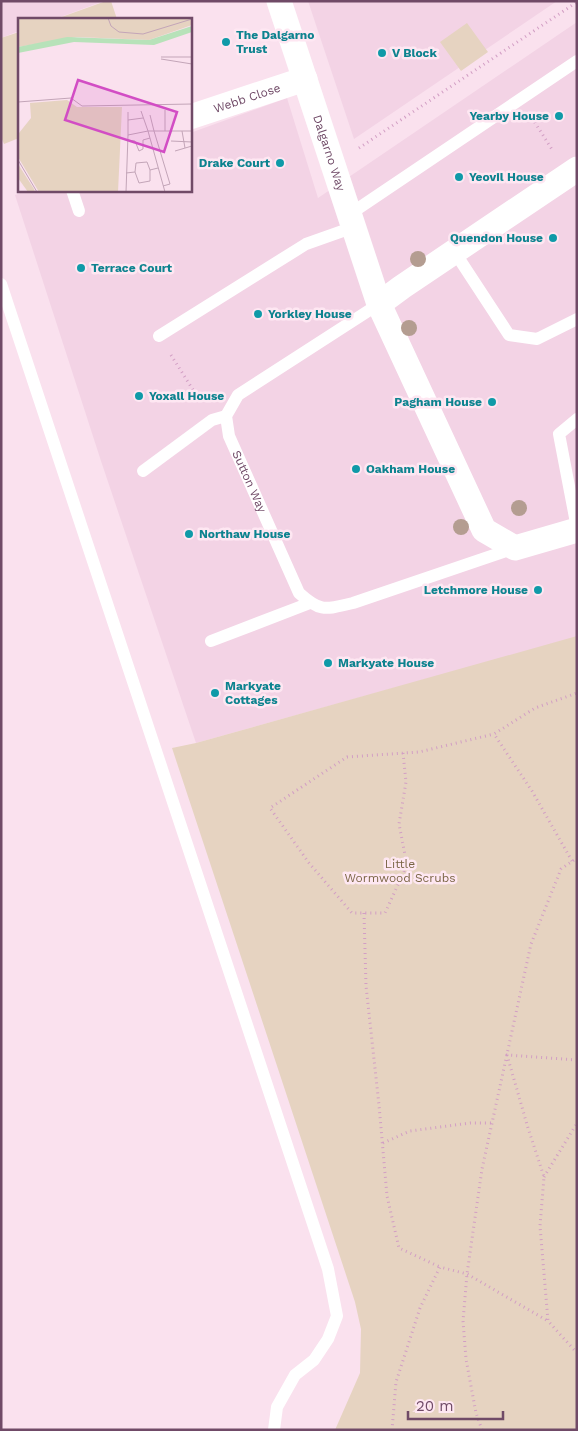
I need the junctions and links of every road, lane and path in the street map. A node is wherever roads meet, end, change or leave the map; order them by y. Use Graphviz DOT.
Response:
graph roads {
  1 [pos="279,1"];
  2 [pos="577,2"];
  3 [pos="577,61"];
  4 [pos="304,79"];
  5 [pos="520,100"];
  6 [pos="191,117"];
  7 [pos="333,166"];
  8 [pos="573,172"];
  9 [pos="72,191"];
  10 [pos="79,211"];
  11 [pos="352,221"];
  12 [pos="454,251"];
  13 [pos="1,284"];
  14 [pos="379,304"];
  15 [pos="577,319"];
  16 [pos="159,336"];
  17 [pos="226,416"];
  18 [pos="577,418"];
  19 [pos="212,420"];
  20 [pos="143,471"];
  21 [pos="577,529"];
  22 [pos="514,548"];
  23 [pos="310,603"];
  24 [pos="211,641"];
  25 [pos="577,693"];
  26 [pos="494,734"];
  27 [pos="403,753"];
  28 [pos="577,858"];
  29 [pos="572,861"];
  30 [pos="364,913"];
  31 [pos="507,1055"];
  32 [pos="577,1060"];
  33 [pos="492,1123"];
  34 [pos="577,1123"];
  35 [pos="382,1143"];
  36 [pos="544,1177"];
  37 [pos="440,1267"];
  38 [pos="467,1274"];
  39 [pos="548,1321"];
  40 [pos="577,1354"];
  41 [pos="274,1430"];
  42 [pos="392,1430"];
  43 [pos="482,1430"];
  1 -- 4 [label="street, Dalgarno Way"];
  2 -- 7 [label="path"];
  3 -- 5 [label="lane"];
  4 -- 6 [label="street, Webb Close"];
  4 -- 7 [label="street, Dalgarno Way"];
  5 -- 8 [label="path"];
  5 -- 11 [label="lane"];
  7 -- 11 [label="street, Dalgarno Way"];
  8 -- 12 [label="street"];
  9 -- 10 [label="lane"];
  11 -- 14 [label="street, Dalgarno Way"];
  11 -- 16 [label="lane"];
  12 -- 14 [label="street"];
  12 -- 15 [label="lane"];
  13 -- 41 [label="lane"];
  14 -- 17 [label="lane"];
  14 -- 22 [label="street"];
  16 -- 19 [label="path"];
  17 -- 19 [label="lane"];
  17 -- 23 [label="lane, Sutton Way"];
  18 -- 21 [label="lane"];
  19 -- 20 [label="lane"];
  21 -- 22 [label="street"];
  22 -- 23 [label="lane"];
  23 -- 24 [label="lane"];
  25 -- 26 [label="path"];
  26 -- 27 [label="path"];
  26 -- 29 [label="path"];
  27 -- 30 [label="path"];
  27 -- 30 [label="path"];
  28 -- 29 [label="path"];
  29 -- 31 [label="path"];
  30 -- 35 [label="path"];
  31 -- 32 [label="path"];
  31 -- 33 [label="path"];
  31 -- 36 [label="path"];
  33 -- 35 [label="path"];
  33 -- 38 [label="path"];
  34 -- 36 [label="path"];
  35 -- 37 [label="path"];
  36 -- 39 [label="path"];
  37 -- 38 [label="path"];
  37 -- 42 [label="path"];
  38 -- 39 [label="path"];
  38 -- 43 [label="path"];
  39 -- 40 [label="path"];
}
